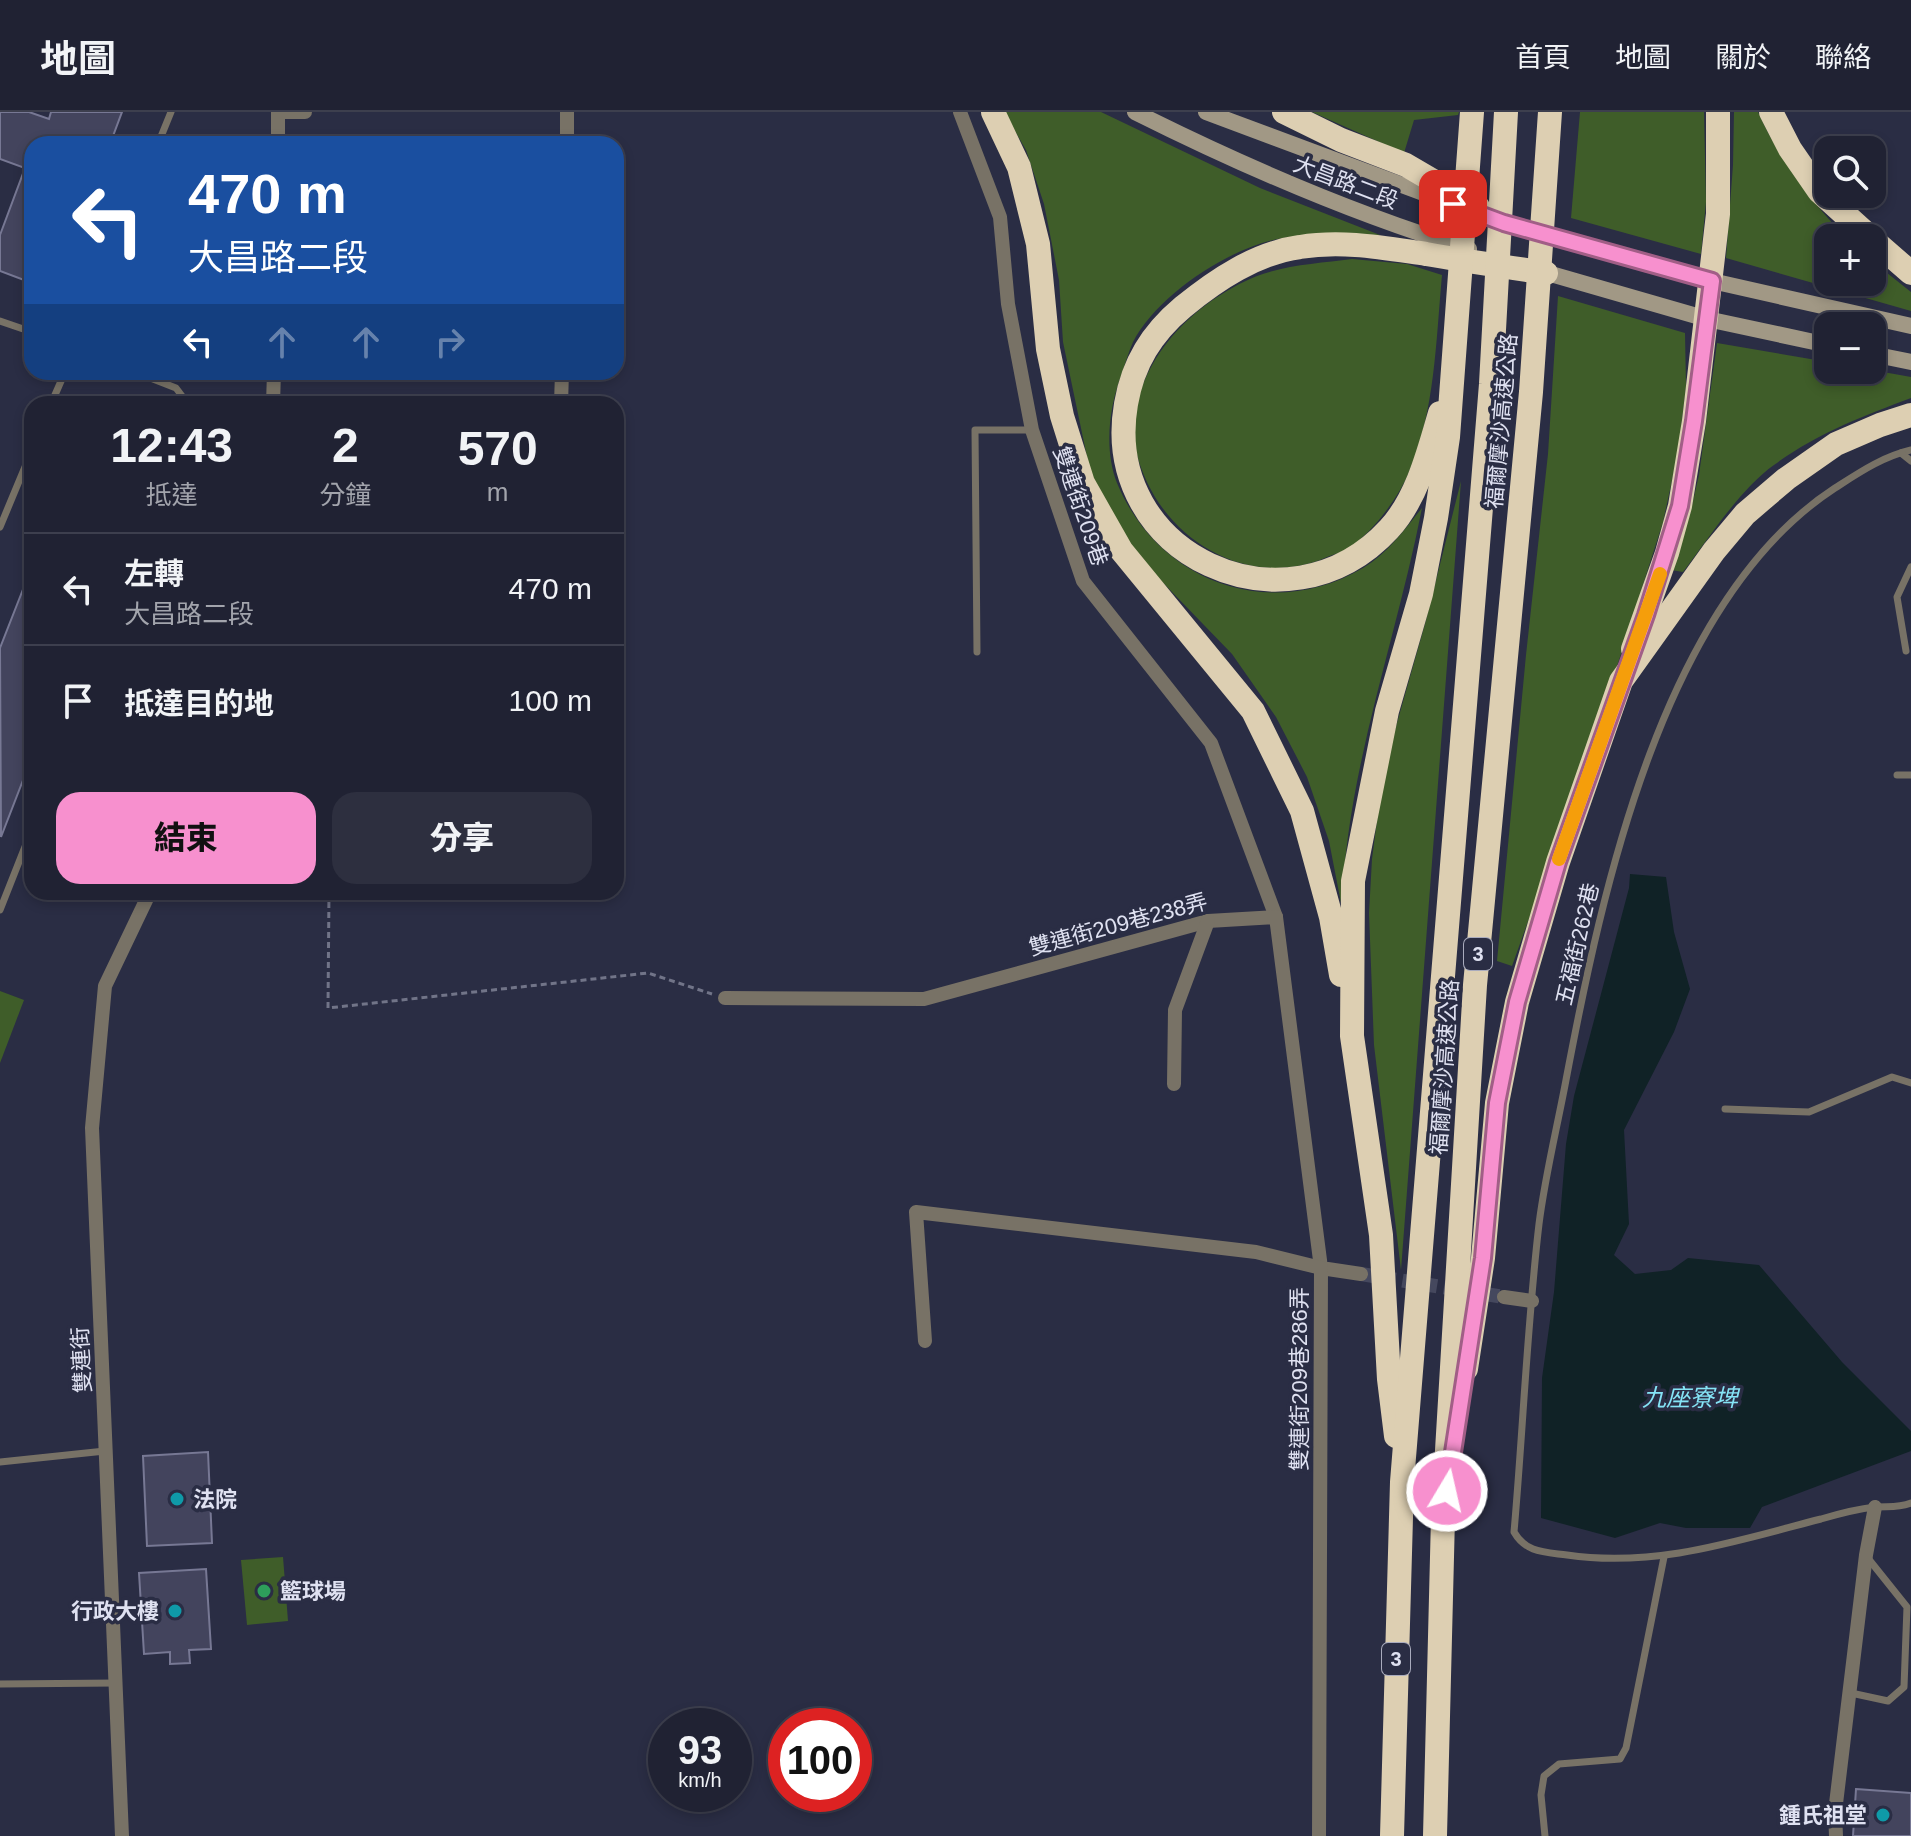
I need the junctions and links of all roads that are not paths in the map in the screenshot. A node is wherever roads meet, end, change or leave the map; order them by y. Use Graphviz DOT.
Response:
graph roads {
  1 [pos="171,112"];
  2 [pos="278,112"];
  3 [pos="305,112"];
  4 [pos="567,112"];
  5 [pos="960,112"];
  6 [pos="993,112"];
  7 [pos="1135,112"];
  8 [pos="1206,112"];
  9 [pos="1284,112"];
  10 [pos="1472,112"];
  11 [pos="1718,112"];
  12 [pos="1771,112"];
  13 [pos="1505,118"];
  14 [pos="1548,124"];
  15 [pos="161,136"];
  16 [pos="278,136"];
  17 [pos="567,136"];
  18 [pos="1504,223"];
  19 [pos="1855,224"];
  20 [pos="1886,252"];
  21 [pos="1546,273"];
  22 [pos="1911,273"];
  23 [pos="1712,281"];
  24 [pos="1707,319"];
  25 [pos="0,321"];
  26 [pos="1911,326"];
  27 [pos="24,329"];
  28 [pos="1814,342"];
  29 [pos="1886,357"];
  30 [pos="1911,362"];
  31 [pos="1453,365"];
  32 [pos="156,380"];
  33 [pos="182,396"];
  34 [pos="1911,415"];
  35 [pos="1032,430"];
  36 [pos="1911,450"];
  37 [pos="1901,453"];
  38 [pos="1911,461"];
  39 [pos="24,469"];
  40 [pos="0,527"];
  41 [pos="1911,567"];
  42 [pos="1906,651"];
  43 [pos="977,652"];
  44 [pos="1621,681"];
  45 [pos="1897,775"];
  46 [pos="1911,775"];
  47 [pos="24,849"];
  48 [pos="143,900"];
  49 [pos="0,910"];
  50 [pos="1276,917"];
  51 [pos="1208,921"];
  52 [pos="725,998"];
  53 [pos="1352,1036"];
  54 [pos="1911,1083"];
  55 [pos="1174,1084"];
  56 [pos="1725,1109"];
  57 [pos="1321,1268"];
  58 [pos="1361,1274"];
  59 [pos="1504,1297"];
  60 [pos="1532,1301"];
  61 [pos="925,1341"];
  62 [pos="107,1451"];
  63 [pos="0,1462"];
  64 [pos="1402,1482"];
  65 [pos="1911,1503"];
  66 [pos="1875,1507"];
  67 [pos="1443,1517"];
  68 [pos="1866,1555"];
  69 [pos="1664,1557"];
  70 [pos="116,1683"];
  71 [pos="0,1684"];
  72 [pos="1851,1693"];
  73 [pos="122,1836"];
  74 [pos="1319,1836"];
  75 [pos="1392,1836"];
  76 [pos="1435,1836"];
  77 [pos="1545,1836"];
  78 [pos="1836,1836"];
  1 -- 15 [label="lane"];
  2 -- 3 [label="street"];
  2 -- 16 [label="street"];
  4 -- 17 [label="street"];
  5 -- 35 [label="street, 雙連街209巷"];
  6 -- 53 [label="highway"];
  7 -- 21 [label="main road, 大昌路二段"];
  8 -- 18 [label="main road, 大昌路二段"];
  9 -- 18 [label="highway"];
  10 -- 31 [label="highway"];
  11 -- 23 [label="highway"];
  12 -- 19 [label="highway"];
  13 -- 64 [label="highway, 福爾摩沙高速公路 / 3"];
  14 -- 67 [label="highway, 福爾摩沙高速公路 / 3"];
  18 -- 23 [label="main road, 大昌路二段"];
  20 -- 22 [label="highway"];
  21 -- 24 [label="main road, 大昌路二段"];
  21 -- 31 [label="highway"];
  23 -- 24 [label="highway"];
  23 -- 26 [label="main road, 大昌路二段"];
  24 -- 28 [label="main road, 大昌路二段"];
  24 -- 44 [label="highway"];
  25 -- 27 [label="lane"];
  29 -- 30 [label="main road"];
  31 -- 53 [label="highway"];
  32 -- 33 [label="lane"];
  34 -- 44 [label="highway"];
  35 -- 43 [label="lane"];
  35 -- 50 [label="street, 雙連街209巷"];
  36 -- 37 [label="lane, 五福街262巷"];
  37 -- 38 [label="lane"];
  37 -- 60 [label="lane, 五福街262巷"];
  39 -- 40 [label="lane"];
  41 -- 42 [label="lane"];
  44 -- 67 [label="highway"];
  45 -- 46 [label="lane"];
  47 -- 49 [label="lane"];
  48 -- 62 [label="street, 雙連街"];
  50 -- 51 [label="street, 雙連街209巷238弄"];
  50 -- 57 [label="street"];
  51 -- 52 [label="street, 雙連街209巷238弄"];
  51 -- 55 [label="street"];
  53 -- 64 [label="highway"];
  54 -- 56 [label="lane"];
  57 -- 58 [label="street"];
  57 -- 61 [label="street, 雙連街209巷286弄"];
  57 -- 74 [label="street, 雙連街209巷286弄"];
  59 -- 60 [label="street"];
  60 -- 69 [label="lane, 五福街262巷"];
  62 -- 63 [label="lane"];
  62 -- 70 [label="street, 雙連街"];
  64 -- 75 [label="highway, 福爾摩沙高速公路 / 3"];
  65 -- 66 [label="lane"];
  66 -- 68 [label="street"];
  66 -- 69 [label="lane"];
  67 -- 76 [label="highway, 福爾摩沙高速公路 / 3"];
  68 -- 72 [label="street"];
  68 -- 72 [label="lane"];
  69 -- 77 [label="lane"];
  70 -- 71 [label="lane"];
  70 -- 73 [label="street, 雙連街"];
  72 -- 78 [label="street"];
}
